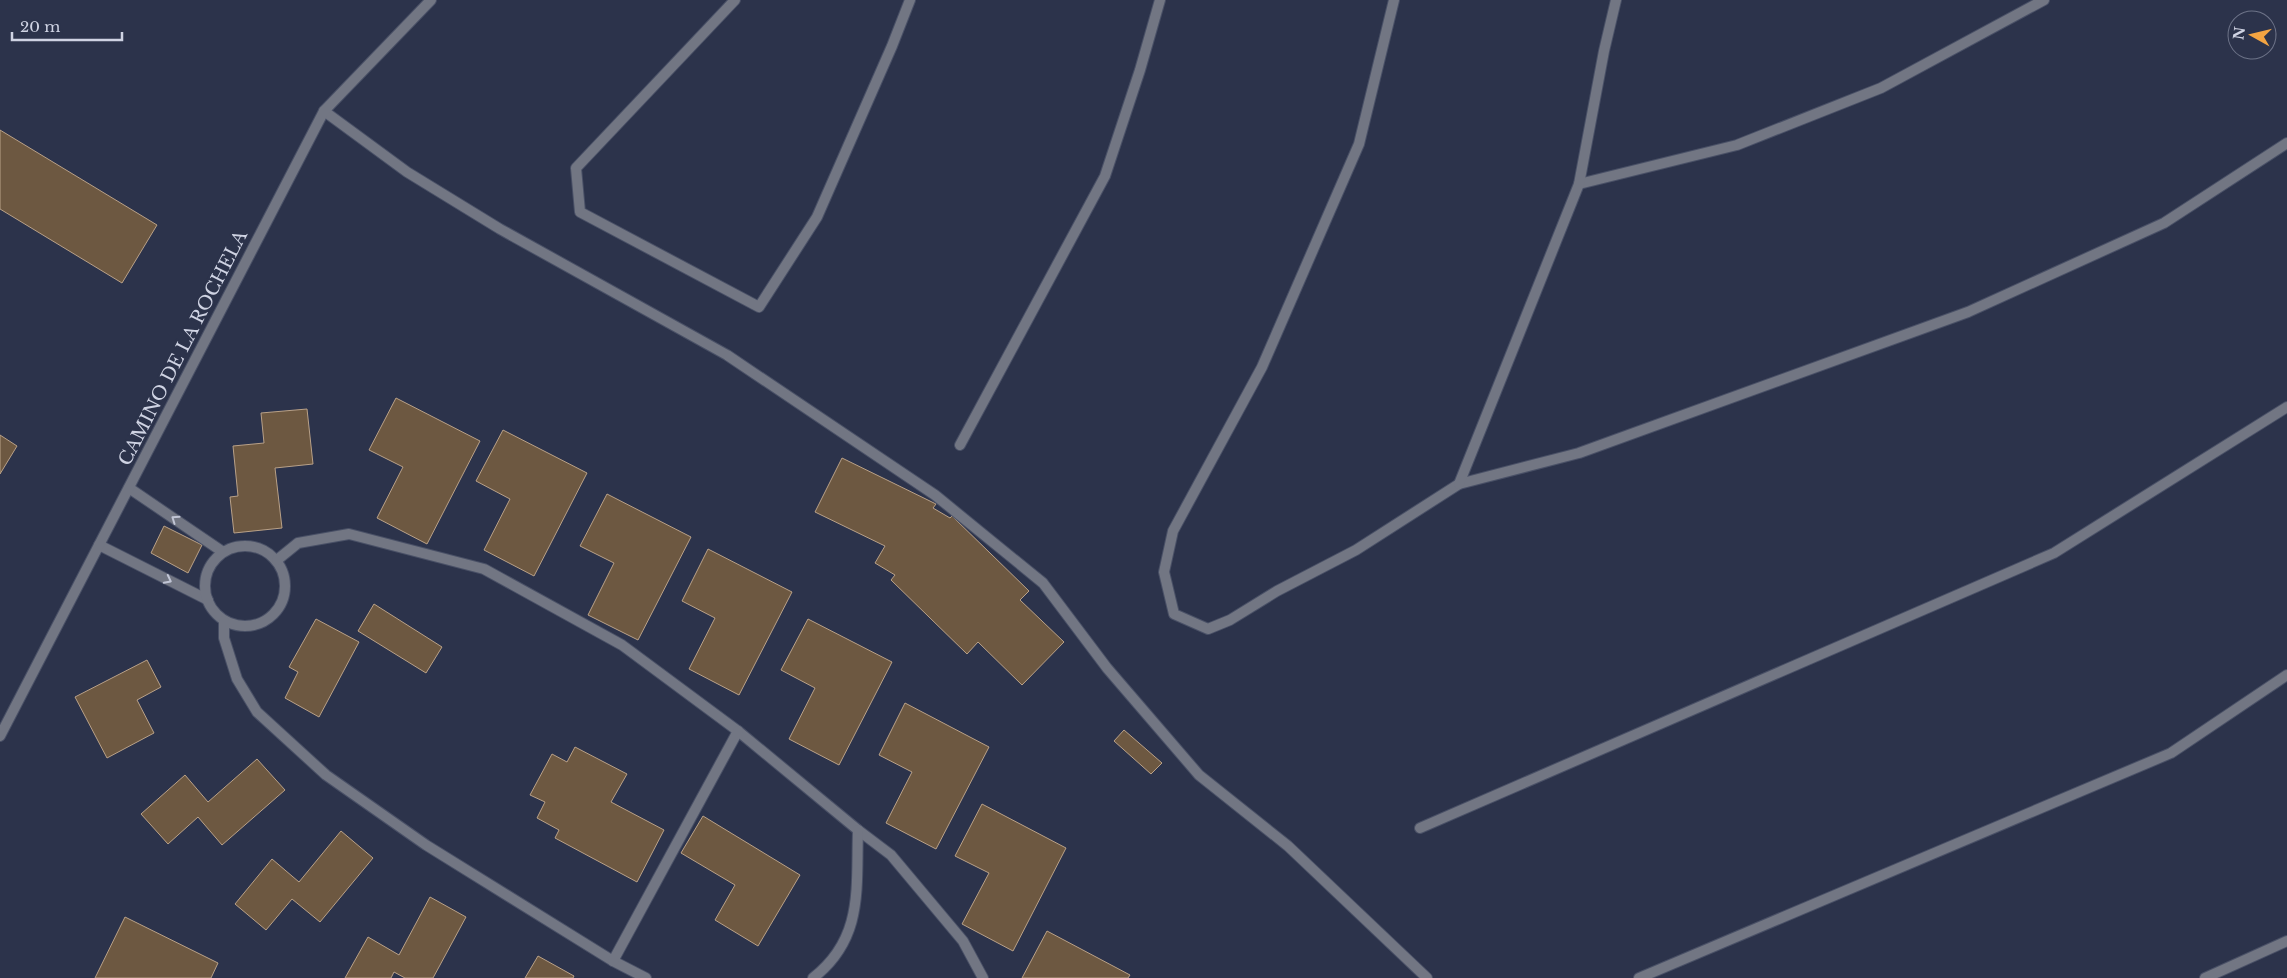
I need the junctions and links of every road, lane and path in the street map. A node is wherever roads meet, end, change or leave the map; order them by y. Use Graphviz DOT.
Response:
graph roads {
  1 [pos="431,0"];
  2 [pos="735,0"];
  3 [pos="910,0"];
  4 [pos="1160,0"];
  5 [pos="1394,0"];
  6 [pos="1616,0"];
  7 [pos="2044,0"];
  8 [pos="324,111"];
  9 [pos="2287,143"];
  10 [pos="1580,184"];
  11 [pos="2287,407"];
  12 [pos="960,445"];
  13 [pos="1459,484"];
  14 [pos="129,488"];
  15 [pos="99,545"];
  16 [pos="223,552"];
  17 [pos="277,560"];
  18 [pos="208,600"];
  19 [pos="224,621"];
  20 [pos="2287,675"];
  21 [pos="738,731"];
  22 [pos="0,736"];
  23 [pos="1420,828"];
  24 [pos="858,830"];
  25 [pos="2287,941"];
  26 [pos="613,961"];
  27 [pos="646,978"];
  28 [pos="813,978"];
  29 [pos="983,978"];
  30 [pos="1426,978"];
  31 [pos="1639,978"];
  32 [pos="2205,978"];
  1 -- 8 [label="street, CAMINO DE LA ROCHELA"];
  2 -- 3 [label="street"];
  4 -- 12 [label="street"];
  5 -- 13 [label="street"];
  6 -- 10 [label="street"];
  7 -- 10 [label="street"];
  8 -- 14 [label="street, CAMINO DE LA ROCHELA"];
  8 -- 30 [label="street"];
  9 -- 13 [label="street"];
  10 -- 13 [label="street"];
  11 -- 23 [label="street"];
  14 -- 15 [label="street, CAMINO DE LA ROCHELA"];
  16 -- 14 [label="street, one-way"];
  15 -- 18 [label="street, one-way"];
  15 -- 22 [label="street, CAMINO DE LA ROCHELA"];
  16 -- 17 [label="street"];
  16 -- 18 [label="street"];
  17 -- 19 [label="street"];
  17 -- 21 [label="street"];
  18 -- 19 [label="street"];
  19 -- 26 [label="street"];
  20 -- 31 [label="street"];
  21 -- 24 [label="street"];
  21 -- 26 [label="street"];
  24 -- 28 [label="street"];
  24 -- 29 [label="street"];
  25 -- 32 [label="street"];
  26 -- 27 [label="street"];
}
